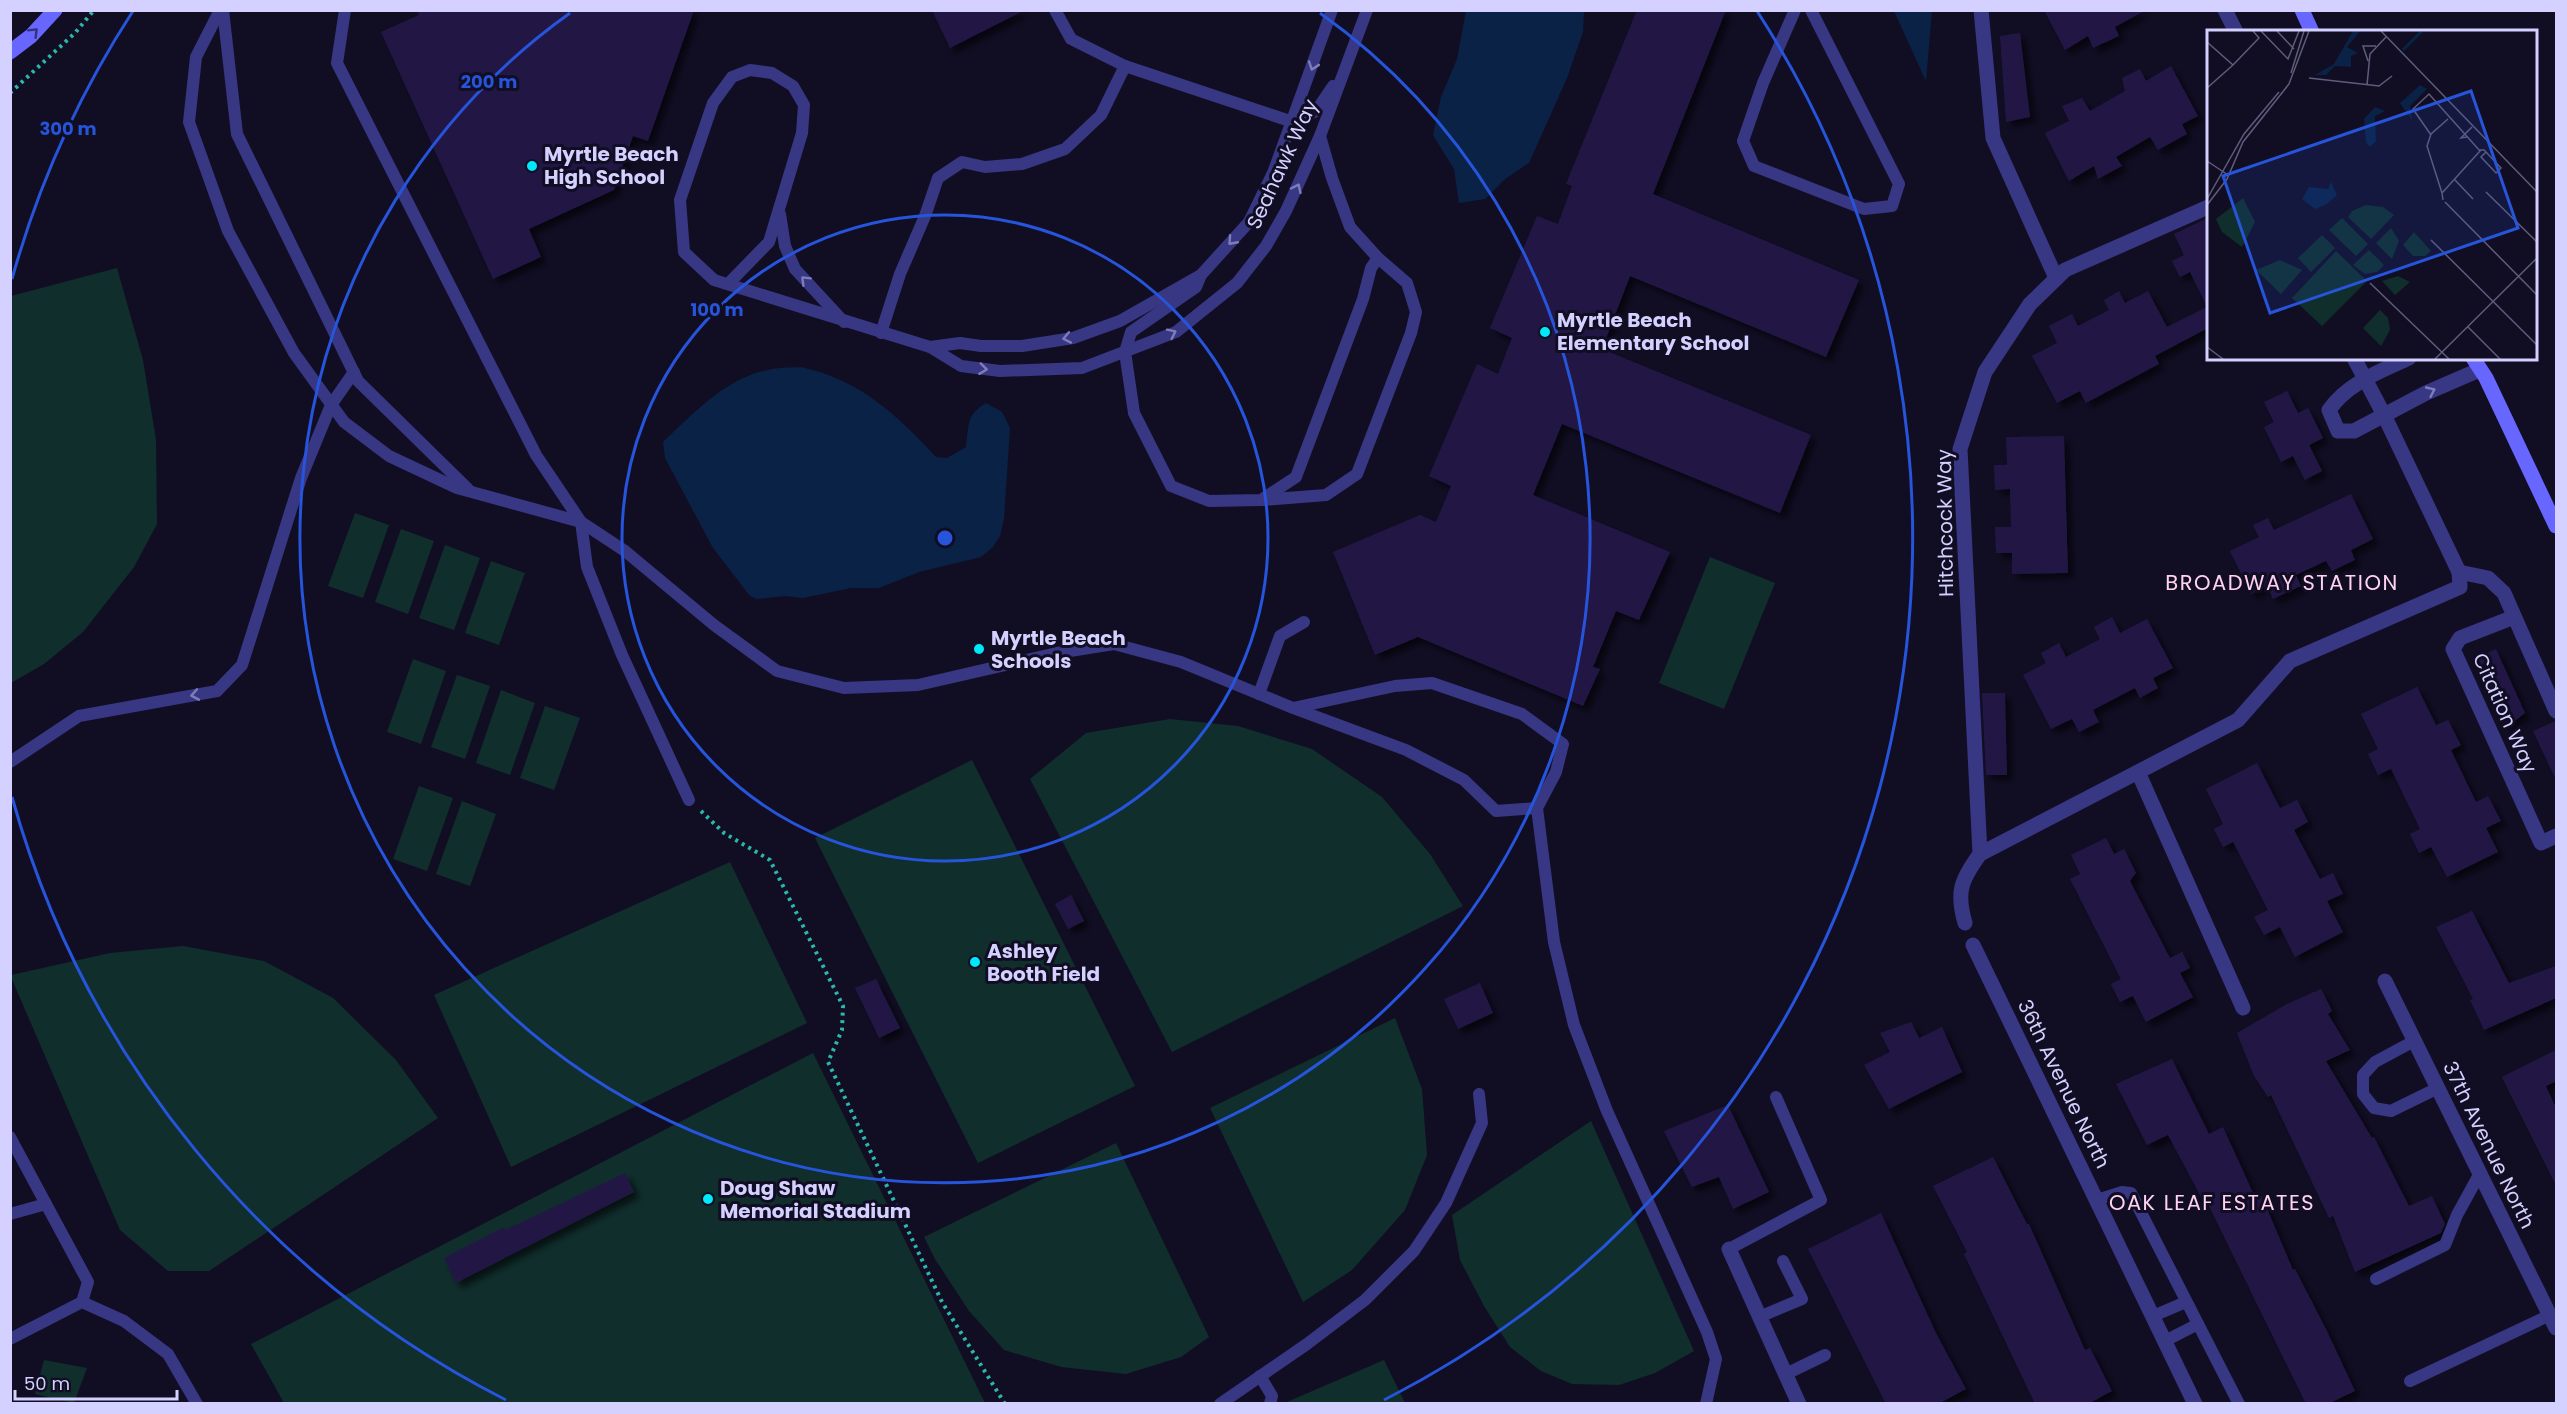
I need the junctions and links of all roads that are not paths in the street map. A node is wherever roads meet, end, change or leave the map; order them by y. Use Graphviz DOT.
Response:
graph roads {
  1 [pos="55,10"];
  2 [pos="221,10"];
  3 [pos="345,10"];
  4 [pos="1055,10"];
  5 [pos="1332,10"];
  6 [pos="1367,10"];
  7 [pos="1795,10"];
  8 [pos="1810,10"];
  9 [pos="1981,10"];
  10 [pos="2225,10"];
  11 [pos="2302,10"];
  12 [pos="2235,30"];
  13 [pos="2311,30"];
  14 [pos="10,52"];
  15 [pos="1125,66"];
  16 [pos="1344,70"];
  17 [pos="1293,122"];
  18 [pos="1320,136"];
  19 [pos="2207,207"];
  20 [pos="779,210"];
  21 [pos="1378,258"];
  22 [pos="1201,275"];
  23 [pos="2056,278"];
  24 [pos="728,284"];
  25 [pos="845,323"];
  26 [pos="881,333"];
  27 [pos="930,347"];
  28 [pos="1125,351"];
  29 [pos="2355,360"];
  30 [pos="2404,360"];
  31 [pos="2476,364"];
  32 [pos="354,372"];
  33 [pos="2364,378"];
  34 [pos="331,405"];
  35 [pos="2384,415"];
  36 [pos="470,491"];
  37 [pos="1261,500"];
  38 [pos="581,522"];
  39 [pos="2556,526"];
  40 [pos="2458,572"];
  41 [pos="2514,617"];
  42 [pos="1304,622"];
  43 [pos="1259,694"];
  44 [pos="1293,708"];
  45 [pos="2556,711"];
  46 [pos="10,762"];
  47 [pos="2138,772"];
  48 [pos="689,800"];
  49 [pos="1537,808"];
  50 [pos="2556,836"];
  51 [pos="1980,854"];
  52 [pos="1965,923"];
  53 [pos="1973,945"];
  54 [pos="2385,981"];
  55 [pos="2243,1008"];
  56 [pos="2414,1041"];
  57 [pos="2438,1088"];
  58 [pos="1479,1094"];
  59 [pos="1776,1097"];
  60 [pos="10,1137"];
  61 [pos="2480,1173"];
  62 [pos="2097,1200"];
  63 [pos="46,1204"];
  64 [pos="10,1214"];
  65 [pos="1729,1250"];
  66 [pos="1783,1261"];
  67 [pos="2376,1279"];
  68 [pos="82,1302"];
  69 [pos="2186,1302"];
  70 [pos="2153,1316"];
  71 [pos="1759,1317"];
  72 [pos="2553,1321"];
  73 [pos="2198,1324"];
  74 [pos="10,1339"];
  75 [pos="2165,1341"];
  76 [pos="1825,1355"];
  77 [pos="1786,1374"];
  78 [pos="1260,1376"];
  79 [pos="2410,1381"];
  80 [pos="196,1404"];
  81 [pos="1220,1404"];
  82 [pos="1270,1404"];
  83 [pos="1706,1404"];
  84 [pos="1799,1404"];
  85 [pos="2195,1404"];
  86 [pos="2239,1404"];
  14 -- 1 [label="main road, one-way"];
  2 -- 32 [label="lane"];
  2 -- 34 [label="lane"];
  3 -- 38 [label="lane"];
  4 -- 15 [label="lane"];
  5 -- 17 [label="lane, Seahawk Way, one-way"];
  6 -- 16 [label="lane, Seahawk Way"];
  7 -- 8 [label="lane"];
  9 -- 23 [label="street"];
  10 -- 12 [label="street"];
  11 -- 13 [label="main road"];
  15 -- 17 [label="lane"];
  15 -- 26 [label="lane"];
  16 -- 17 [label="lane"];
  16 -- 18 [label="lane, Seahawk Way"];
  17 -- 22 [label="lane, Seahawk Way, one-way"];
  18 -- 21 [label="lane"];
  28 -- 18 [label="lane, Seahawk Way, one-way"];
  19 -- 23 [label="street, Hitchcock Way"];
  20 -- 24 [label="lane, Seahawk Way"];
  20 -- 24 [label="lane, Seahawk Way"];
  25 -- 20 [label="lane, Seahawk Way, one-way"];
  21 -- 37 [label="lane"];
  21 -- 37 [label="lane"];
  22 -- 27 [label="lane, Seahawk Way, one-way"];
  22 -- 28 [label="lane"];
  23 -- 51 [label="street, Hitchcock Way"];
  24 -- 25 [label="lane, Seahawk Way"];
  25 -- 26 [label="lane, Seahawk Way"];
  26 -- 27 [label="lane, Seahawk Way"];
  27 -- 28 [label="lane, Seahawk Way, one-way"];
  28 -- 37 [label="lane"];
  29 -- 33 [label="street"];
  30 -- 33 [label="street"];
  35 -- 31 [label="street, one-way"];
  31 -- 39 [label="main road"];
  32 -- 34 [label="lane"];
  32 -- 36 [label="lane"];
  33 -- 35 [label="street"];
  33 -- 35 [label="street"];
  34 -- 36 [label="lane"];
  34 -- 46 [label="lane, one-way"];
  35 -- 40 [label="street"];
  36 -- 38 [label="lane"];
  38 -- 43 [label="lane"];
  38 -- 48 [label="lane"];
  40 -- 41 [label="street"];
  40 -- 47 [label="street"];
  41 -- 45 [label="street"];
  41 -- 50 [label="street, Citation Way"];
  42 -- 43 [label="lane"];
  43 -- 44 [label="lane"];
  44 -- 49 [label="lane"];
  44 -- 49 [label="lane"];
  47 -- 51 [label="street"];
  47 -- 55 [label="street"];
  49 -- 83 [label="lane"];
  51 -- 52 [label="street"];
  53 -- 62 [label="street, 36th Avenue North"];
  54 -- 56 [label="street, 37th Avenue North"];
  56 -- 57 [label="street, 37th Avenue North"];
  56 -- 57 [label="lane"];
  57 -- 61 [label="street, 37th Avenue North"];
  58 -- 78 [label="lane"];
  59 -- 65 [label="lane"];
  60 -- 63 [label="lane"];
  61 -- 67 [label="lane"];
  61 -- 72 [label="street, 37th Avenue North"];
  62 -- 69 [label="lane"];
  62 -- 70 [label="street, 36th Avenue North"];
  63 -- 64 [label="lane"];
  63 -- 68 [label="lane"];
  65 -- 71 [label="street"];
  66 -- 71 [label="lane"];
  68 -- 74 [label="lane"];
  68 -- 80 [label="lane"];
  69 -- 70 [label="lane"];
  69 -- 73 [label="lane"];
  70 -- 75 [label="street, 36th Avenue North"];
  71 -- 77 [label="street"];
  72 -- 79 [label="lane"];
  73 -- 75 [label="lane"];
  73 -- 86 [label="lane"];
  75 -- 85 [label="street, 36th Avenue North"];
  76 -- 77 [label="lane"];
  77 -- 84 [label="street"];
  78 -- 81 [label="lane"];
  78 -- 82 [label="lane"];
}
